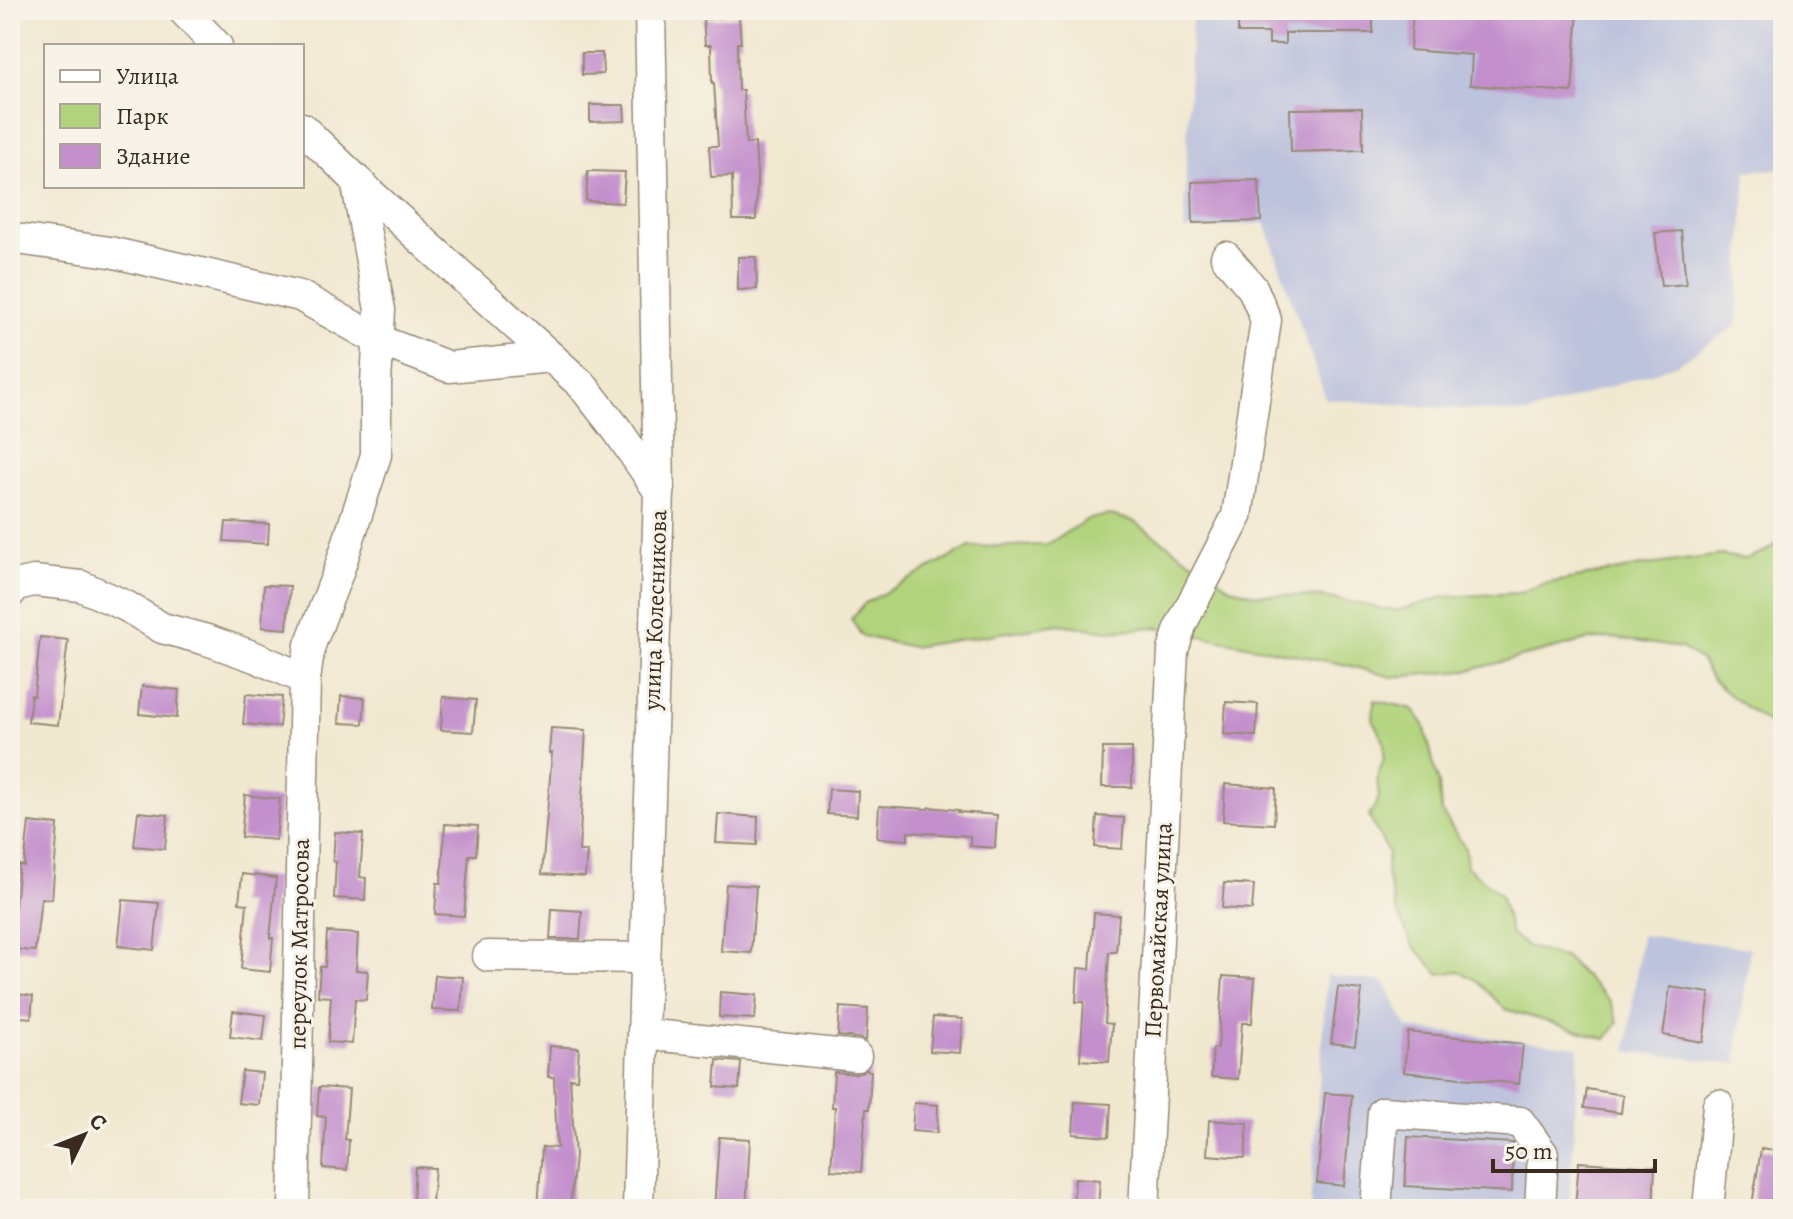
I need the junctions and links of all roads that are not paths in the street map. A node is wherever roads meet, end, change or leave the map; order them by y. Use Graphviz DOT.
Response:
graph roads {
  1 [pos="183,10"];
  2 [pos="650,10"];
  3 [pos="215,44"];
  4 [pos="304,130"];
  5 [pos="356,180"];
  6 [pos="10,238"];
  7 [pos="1226,257"];
  8 [pos="378,340"];
  9 [pos="551,357"];
  10 [pos="659,491"];
  11 [pos="10,593"];
  12 [pos="305,679"];
  13 [pos="488,956"];
  14 [pos="645,958"];
  15 [pos="643,1034"];
  16 [pos="856,1056"];
  17 [pos="1718,1105"];
  18 [pos="294,1209"];
  19 [pos="638,1209"];
  20 [pos="1144,1209"];
  21 [pos="1376,1209"];
  22 [pos="1540,1209"];
  23 [pos="1708,1209"];
  1 -- 3 [label="street"];
  2 -- 10 [label="street, улица Колесникова"];
  4 -- 5 [label="street"];
  5 -- 8 [label="street, переулок Матросова"];
  5 -- 9 [label="street"];
  6 -- 8 [label="street"];
  7 -- 20 [label="street, Первомайская улица"];
  8 -- 9 [label="street"];
  8 -- 12 [label="street, переулок Матросова"];
  9 -- 10 [label="street"];
  10 -- 14 [label="street, улица Колесникова"];
  11 -- 12 [label="street"];
  12 -- 18 [label="street, переулок Матросова"];
  13 -- 14 [label="street"];
  14 -- 15 [label="street, улица Колесникова"];
  15 -- 16 [label="street"];
  15 -- 19 [label="street, улица Колесникова"];
  17 -- 23 [label="street"];
  21 -- 22 [label="street"];
}
